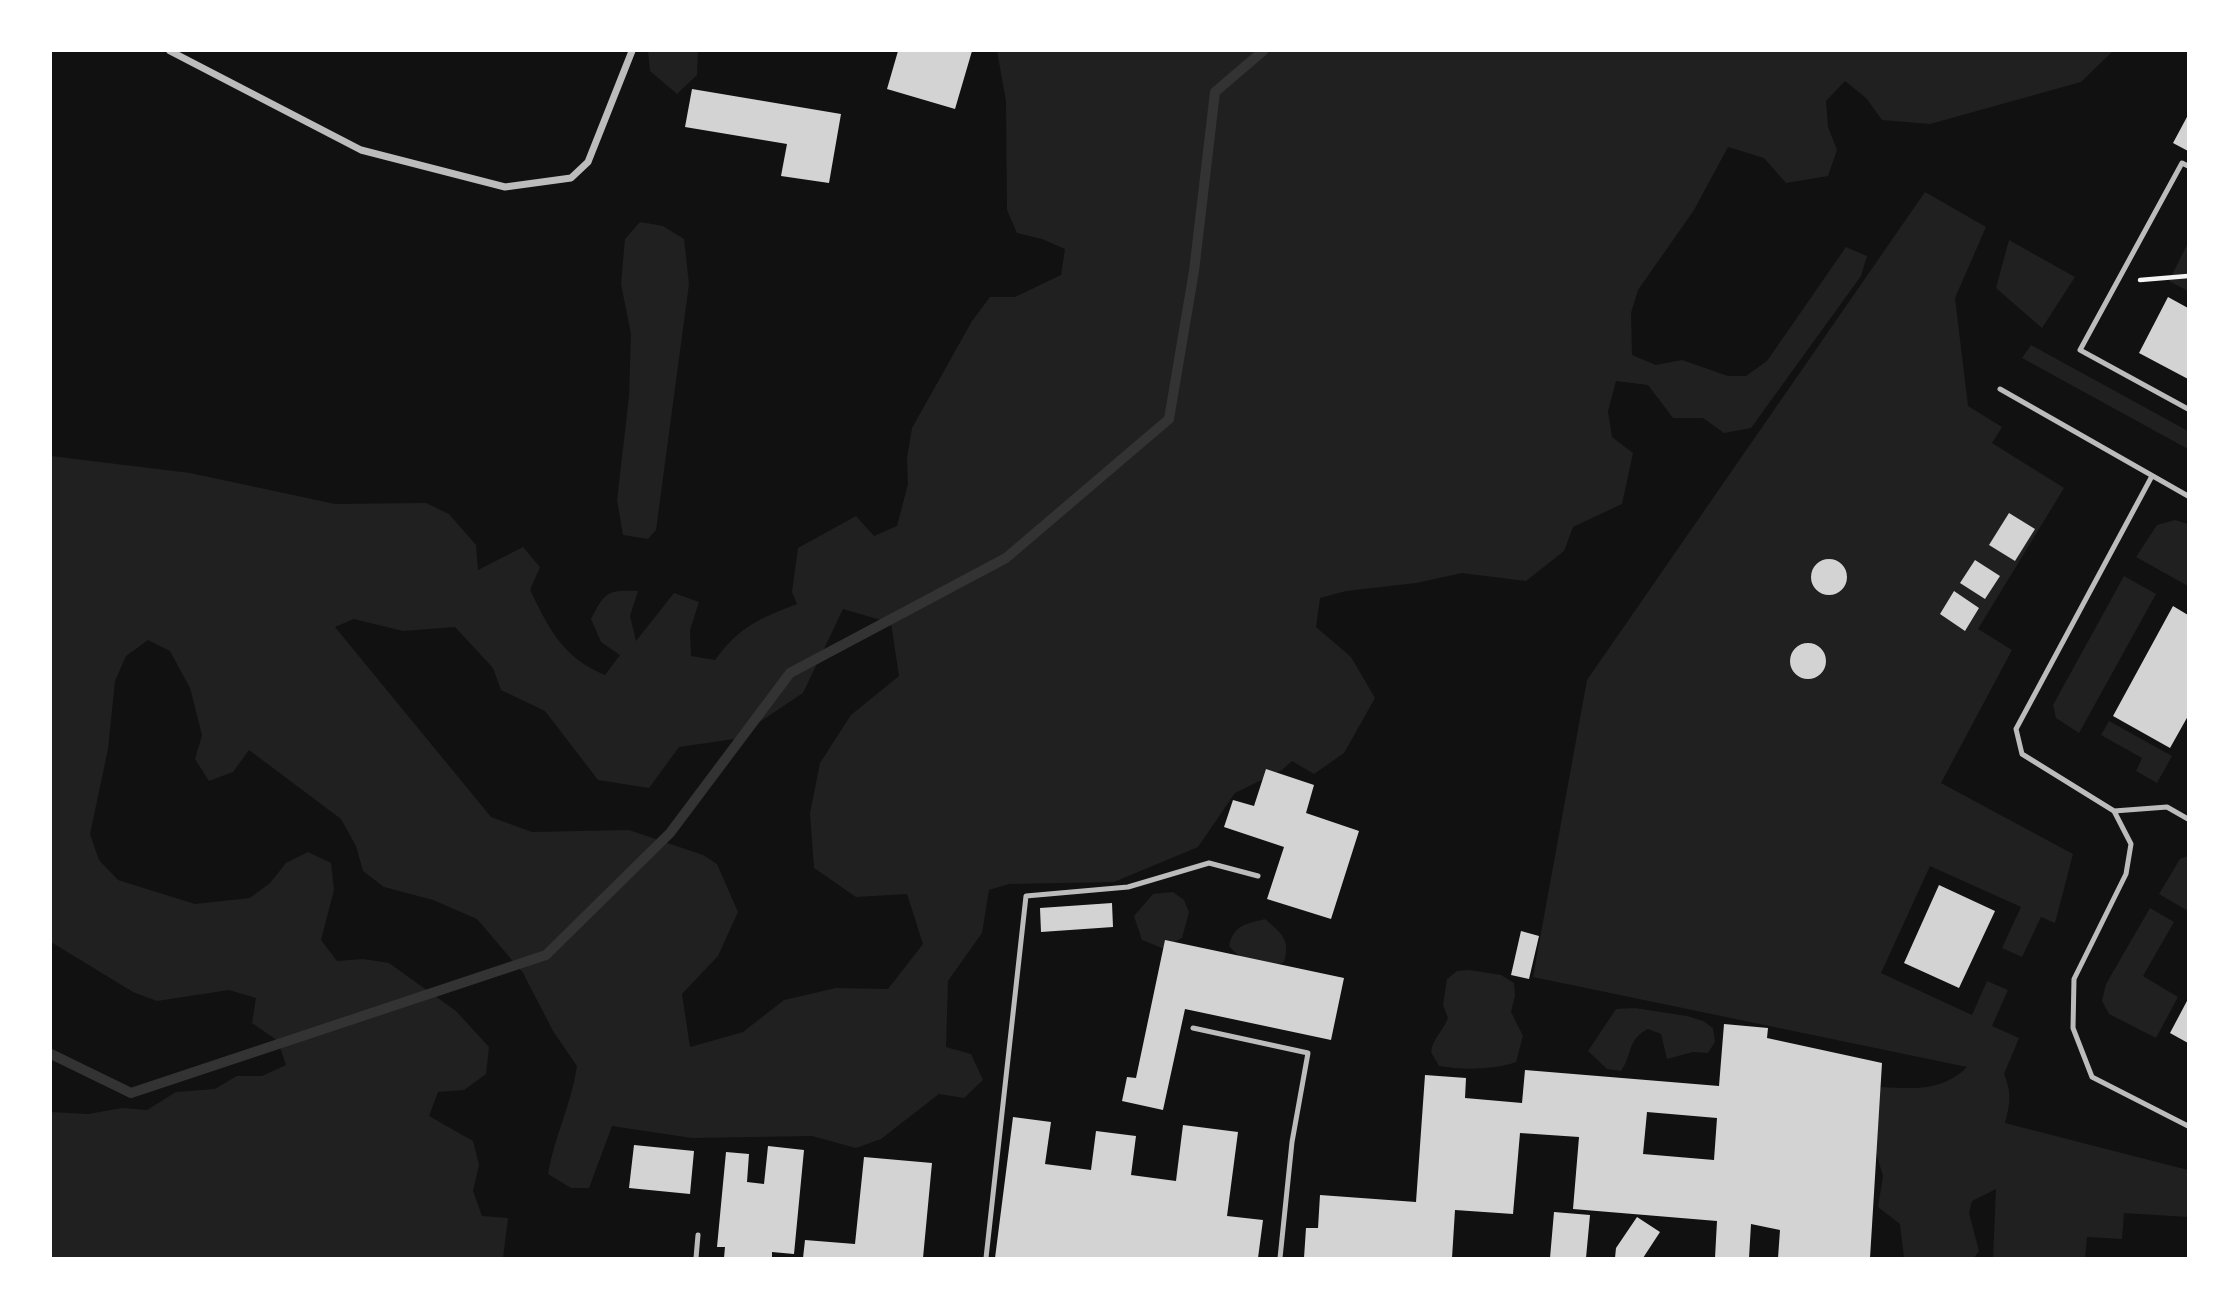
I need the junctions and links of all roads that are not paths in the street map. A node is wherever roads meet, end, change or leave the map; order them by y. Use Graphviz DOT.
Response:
graph roads {
  1 [pos="170,51"];
  2 [pos="632,51"];
  3 [pos="2188,166"];
  4 [pos="2000,389"];
  5 [pos="2188,409"];
  6 [pos="2152,476"];
  7 [pos="2188,496"];
  8 [pos="2114,811"];
  9 [pos="2188,819"];
  10 [pos="1258,876"];
  11 [pos="1193,1028"];
  12 [pos="2188,1126"];
  13 [pos="698,1235"];
  14 [pos="696,1258"];
  15 [pos="986,1258"];
  16 [pos="1280,1258"];
  1 -- 2 [label="street"];
  3 -- 5 [label="lane"];
  4 -- 6 [label="lane"];
  6 -- 7 [label="lane"];
  6 -- 8 [label="lane"];
  8 -- 9 [label="lane"];
  8 -- 12 [label="lane"];
  10 -- 15 [label="lane"];
  11 -- 16 [label="lane"];
  13 -- 14 [label="lane"];
}
